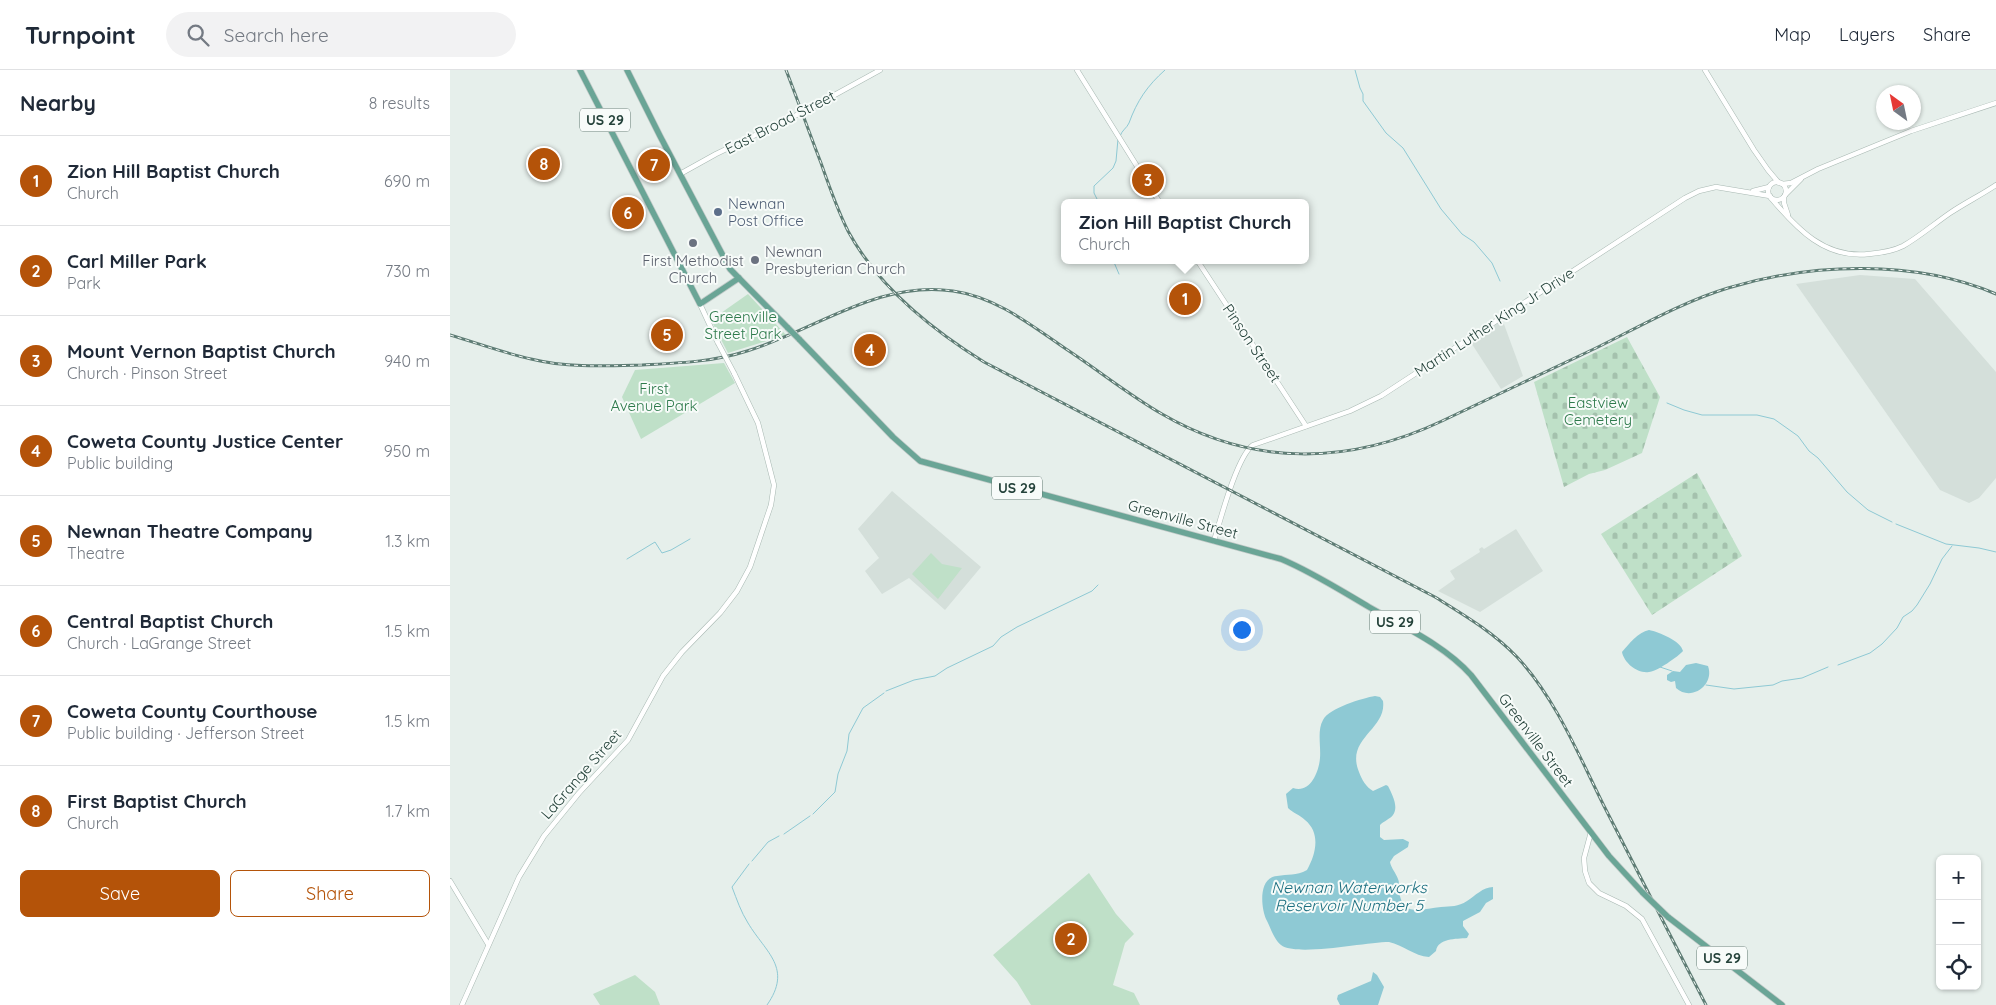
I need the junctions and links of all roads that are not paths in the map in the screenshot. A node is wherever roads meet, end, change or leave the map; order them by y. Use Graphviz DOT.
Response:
graph roads {
  1 [pos="580,70"];
  2 [pos="627,70"];
  3 [pos="880,70"];
  4 [pos="1077,70"];
  5 [pos="1705,70"];
  6 [pos="1996,103"];
  7 [pos="1768,170"];
  8 [pos="680,174"];
  9 [pos="1802,178"];
  10 [pos="1781,183"];
  11 [pos="1996,185"];
  12 [pos="1770,186"];
  13 [pos="1739,190"];
  14 [pos="1785,196"];
  15 [pos="1770,197"];
  16 [pos="1158,199"];
  17 [pos="1788,217"];
  18 [pos="1200,264"];
  19 [pos="736,280"];
  20 [pos="700,304"];
  21 [pos="1306,426"];
  22 [pos="1214,541"];
  23 [pos="1591,832"];
  24 [pos="450,881"];
  25 [pos="488,944"];
  26 [pos="462,1005"];
  27 [pos="1689,1005"];
  28 [pos="1782,1005"];
  1 -- 20 [label="main road, LaGrange Street / US 29"];
  2 -- 8 [label="main road, US 29"];
  3 -- 8 [label="street, East Broad Street"];
  4 -- 16 [label="street"];
  5 -- 7 [label="street"];
  6 -- 9 [label="street"];
  7 -- 10 [label="street"];
  7 -- 12 [label="street"];
  8 -- 19 [label="main road, US 29"];
  9 -- 10 [label="street"];
  9 -- 14 [label="street"];
  10 -- 12 [label="street"];
  10 -- 14 [label="street"];
  11 -- 17 [label="street"];
  12 -- 13 [label="street, Martin Luther King Jr Drive"];
  12 -- 15 [label="street"];
  13 -- 15 [label="street, Martin Luther King Jr Drive"];
  13 -- 21 [label="street, Martin Luther King Jr Drive"];
  14 -- 15 [label="street"];
  14 -- 17 [label="street"];
  15 -- 17 [label="street"];
  18 -- 21 [label="street, Pinson Street"];
  19 -- 20 [label="main road"];
  19 -- 22 [label="main road, Greenville Street / US 29, bridge"];
  20 -- 25 [label="street, LaGrange Street, bridge"];
  21 -- 22 [label="street, Martin Luther King Jr Drive"];
  22 -- 23 [label="main road, Greenville Street / US 29"];
  23 -- 27 [label="street"];
  23 -- 28 [label="main road, US 29, bridge"];
  24 -- 25 [label="street"];
  25 -- 26 [label="street, LaGrange Street"];
}
